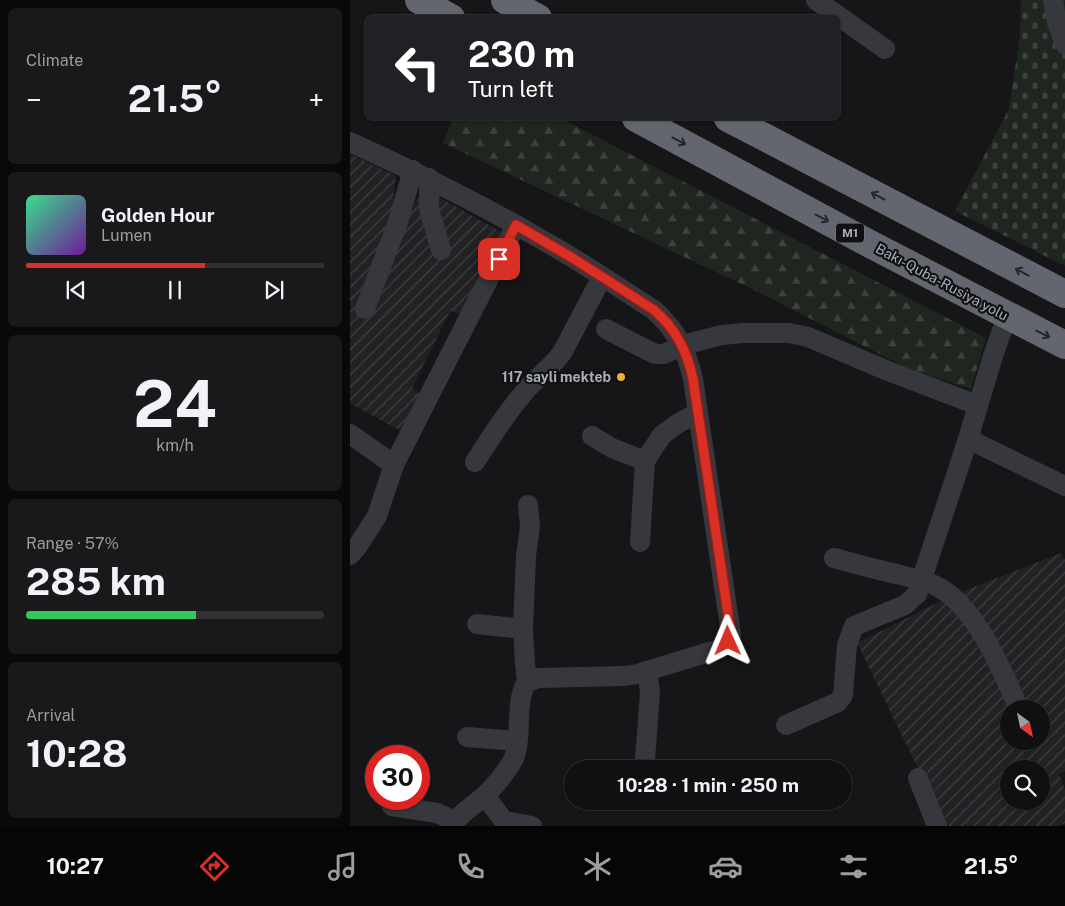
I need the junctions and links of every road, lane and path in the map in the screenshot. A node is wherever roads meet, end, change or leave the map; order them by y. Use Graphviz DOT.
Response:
graph roads {
  1 [pos="418,0"];
  2 [pos="505,0"];
  3 [pos="816,0"];
  4 [pos="1053,0"];
  5 [pos="446,15"];
  6 [pos="532,15"];
  7 [pos="837,15"];
  8 [pos="840,17"];
  9 [pos="1065,44"];
  10 [pos="886,49"];
  11 [pos="640,120"];
  12 [pos="732,120"];
  13 [pos="350,142"];
  14 [pos="421,174"];
  15 [pos="516,225"];
  16 [pos="441,250"];
  17 [pos="602,277"];
  18 [pos="1065,294"];
  19 [pos="365,309"];
  20 [pos="1007,316"];
  21 [pos="606,329"];
  22 [pos="683,345"];
  23 [pos="1065,345"];
  24 [pos="978,405"];
  25 [pos="698,413"];
  26 [pos="350,434"];
  27 [pos="592,436"];
  28 [pos="968,439"];
  29 [pos="645,461"];
  30 [pos="475,462"];
  31 [pos="394,465"];
  32 [pos="1065,486"];
  33 [pos="528,505"];
  34 [pos="640,542"];
  35 [pos="350,555"];
  36 [pos="834,558"];
  37 [pos="922,581"];
  38 [pos="477,624"];
  39 [pos="524,629"];
  40 [pos="647,671"];
  41 [pos="527,682"];
  42 [pos="1015,700"];
  43 [pos="786,725"];
  44 [pos="467,737"];
  45 [pos="517,741"];
  46 [pos="644,760"];
  47 [pos="918,778"];
  48 [pos="485,796"];
  49 [pos="418,810"];
  50 [pos="454,823"];
  51 [pos="532,826"];
  52 [pos="937,826"];
  1 -- 5 [label="highway"];
  2 -- 6 [label="highway"];
  3 -- 7 [label="street"];
  4 -- 9 [label="street"];
  8 -- 10 [label="street"];
  11 -- 20 [label="highway, Bakı-Quba-Rusiya yolu / M1, one-way"];
  18 -- 12 [label="highway, one-way"];
  13 -- 14 [label="street"];
  14 -- 15 [label="street"];
  14 -- 16 [label="street"];
  14 -- 19 [label="street"];
  15 -- 17 [label="street"];
  15 -- 31 [label="street"];
  17 -- 22 [label="street"];
  17 -- 30 [label="street"];
  20 -- 23 [label="highway, Bakı-Quba-Rusiya yolu / M1, one-way"];
  20 -- 24 [label="street"];
  21 -- 22 [label="street"];
  22 -- 24 [label="street"];
  22 -- 25 [label="street"];
  24 -- 28 [label="street"];
  25 -- 29 [label="street"];
  25 -- 40 [label="street"];
  26 -- 31 [label="street"];
  27 -- 29 [label="street"];
  28 -- 32 [label="street"];
  28 -- 37 [label="street"];
  29 -- 34 [label="street"];
  31 -- 35 [label="street"];
  33 -- 39 [label="street"];
  36 -- 37 [label="street"];
  37 -- 42 [label="street"];
  37 -- 43 [label="street"];
  38 -- 39 [label="street"];
  39 -- 41 [label="street"];
  40 -- 41 [label="street"];
  40 -- 46 [label="street"];
  41 -- 45 [label="street"];
  44 -- 45 [label="street"];
  45 -- 48 [label="street"];
  47 -- 52 [label="street"];
  48 -- 50 [label="street"];
  48 -- 51 [label="street"];
  49 -- 50 [label="street"];
}
